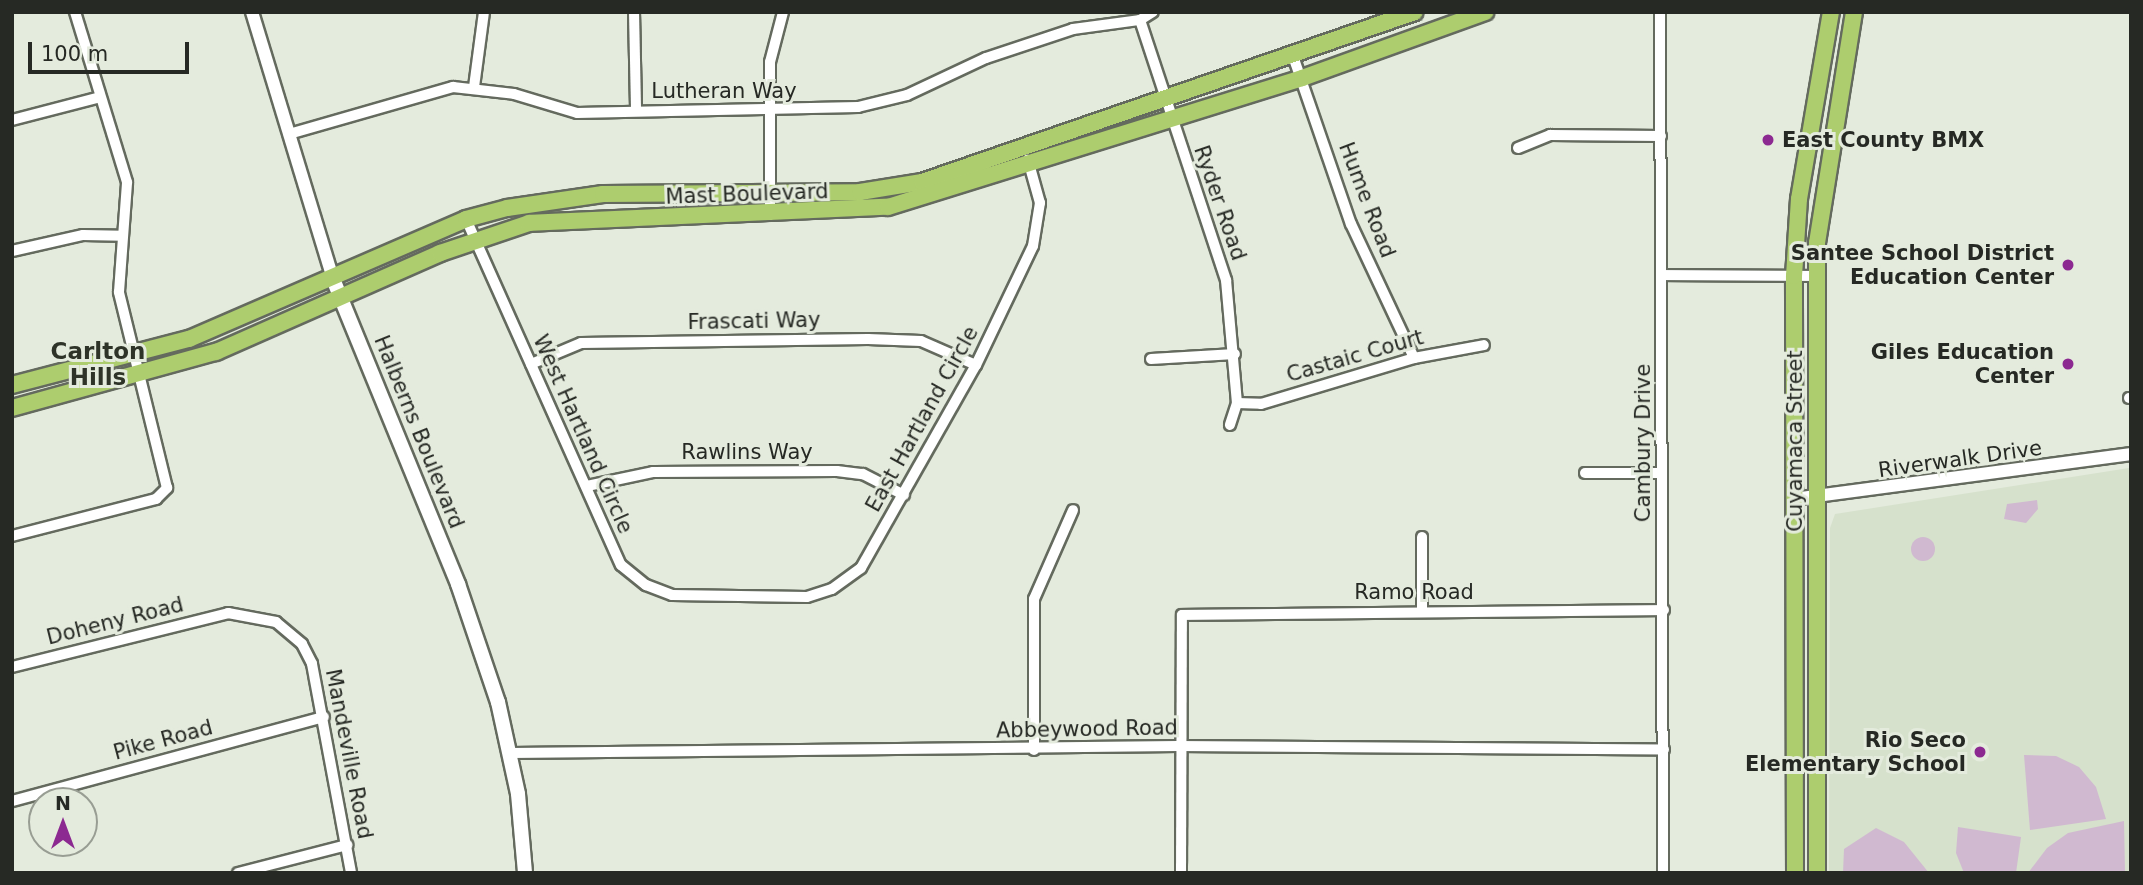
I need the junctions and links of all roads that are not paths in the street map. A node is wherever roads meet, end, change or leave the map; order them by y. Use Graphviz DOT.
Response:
graph roads {
  1 [pos="75,12"];
  2 [pos="252,12"];
  3 [pos="484,12"];
  4 [pos="634,12"];
  5 [pos="783,12"];
  6 [pos="1153,12"];
  7 [pos="1415,12"];
  8 [pos="1485,12"];
  9 [pos="1660,12"];
  10 [pos="1830,12"];
  11 [pos="1854,12"];
  12 [pos="1140,20"];
  13 [pos="1292,53"];
  14 [pos="1302,78"];
  15 [pos="474,88"];
  16 [pos="100,97"];
  17 [pos="1164,100"];
  18 [pos="636,111"];
  19 [pos="770,111"];
  20 [pos="1168,117"];
  21 [pos="12,120"];
  22 [pos="289,134"];
  23 [pos="1661,136"];
  24 [pos="1024,146"];
  25 [pos="1518,148"];
  26 [pos="1029,165"];
  27 [pos="770,192"];
  28 [pos="770,215"];
  29 [pos="467,219"];
  30 [pos="122,236"];
  31 [pos="475,239"];
  32 [pos="12,251"];
  33 [pos="1661,275"];
  34 [pos="1794,276"];
  35 [pos="1816,276"];
  36 [pos="333,279"];
  37 [pos="341,298"];
  38 [pos="1484,345"];
  39 [pos="134,353"];
  40 [pos="1235,354"];
  41 [pos="1414,358"];
  42 [pos="1151,359"];
  43 [pos="531,364"];
  44 [pos="976,365"];
  45 [pos="141,375"];
  46 [pos="12,385"];
  47 [pos="1237,403"];
  48 [pos="12,408"];
  49 [pos="1230,425"];
  50 [pos="2131,454"];
  51 [pos="1585,473"];
  52 [pos="1662,473"];
  53 [pos="587,486"];
  54 [pos="904,495"];
  55 [pos="1816,498"];
  56 [pos="1794,499"];
  57 [pos="1073,510"];
  58 [pos="12,536"];
  59 [pos="1422,537"];
  60 [pos="720,596"];
  61 [pos="1664,610"];
  62 [pos="1422,611"];
  63 [pos="228,613"];
  64 [pos="12,667"];
  65 [pos="324,717"];
  66 [pos="1178,746"];
  67 [pos="1664,749"];
  68 [pos="1034,750"];
  69 [pos="511,753"];
  70 [pos="12,801"];
  71 [pos="1796,825"];
  72 [pos="1817,826"];
  73 [pos="347,845"];
  74 [pos="238,873"];
  75 [pos="351,873"];
  76 [pos="525,873"];
  77 [pos="1181,873"];
  78 [pos="1662,873"];
  79 [pos="1795,873"];
  80 [pos="1818,873"];
  1 -- 16 [label="street"];
  2 -- 22 [label="street, Halberns Boulevard"];
  3 -- 15 [label="street"];
  4 -- 18 [label="street"];
  5 -- 19 [label="street"];
  6 -- 12 [label="street, Lutheran Way"];
  7 -- 13 [label="main road, Mast Boulevard"];
  8 -- 14 [label="main road, Mast Boulevard"];
  9 -- 23 [label="street, Cambury Drive"];
  10 -- 34 [label="main road, Cuyamaca Street"];
  11 -- 35 [label="main road, Cuyamaca Street"];
  12 -- 17 [label="street, Ryder Road"];
  12 -- 19 [label="street, Lutheran Way"];
  13 -- 14 [label="street, Hume Road"];
  13 -- 17 [label="main road, Mast Boulevard"];
  14 -- 20 [label="main road, Mast Boulevard"];
  14 -- 41 [label="street, Hume Road"];
  15 -- 18 [label="street, Lutheran Way"];
  15 -- 22 [label="street, Lutheran Way"];
  16 -- 21 [label="street"];
  16 -- 30 [label="street"];
  17 -- 20 [label="street, Ryder Road"];
  17 -- 24 [label="main road, Mast Boulevard"];
  18 -- 19 [label="street, Lutheran Way"];
  19 -- 27 [label="street"];
  20 -- 26 [label="main road, Mast Boulevard"];
  20 -- 40 [label="street, Ryder Road"];
  22 -- 36 [label="street, Halberns Boulevard"];
  23 -- 25 [label="street"];
  23 -- 33 [label="street, Cambury Drive"];
  24 -- 26 [label="street, East Hartland Circle"];
  24 -- 27 [label="main road, Mast Boulevard"];
  26 -- 28 [label="main road, Mast Boulevard"];
  26 -- 44 [label="street, East Hartland Circle"];
  27 -- 28 [label="street"];
  27 -- 29 [label="main road, Mast Boulevard"];
  28 -- 31 [label="main road, Mast Boulevard"];
  29 -- 31 [label="street, West Hartland Circle"];
  29 -- 36 [label="main road, Mast Boulevard"];
  30 -- 32 [label="street"];
  30 -- 39 [label="street"];
  31 -- 37 [label="main road, Mast Boulevard"];
  31 -- 43 [label="street, West Hartland Circle"];
  33 -- 34 [label="street"];
  33 -- 52 [label="street, Cambury Drive"];
  34 -- 35 [label="street"];
  34 -- 56 [label="main road, Cuyamaca Street"];
  35 -- 55 [label="main road, Cuyamaca Street"];
  36 -- 37 [label="main road, Halberns Boulevard"];
  36 -- 39 [label="main road, Mast Boulevard"];
  37 -- 45 [label="main road, Mast Boulevard"];
  37 -- 69 [label="main road, Halberns Boulevard"];
  38 -- 41 [label="street, Castaic Court"];
  39 -- 45 [label="street"];
  39 -- 46 [label="main road, Mast Boulevard"];
  40 -- 42 [label="street"];
  40 -- 47 [label="street, Ryder Road"];
  41 -- 47 [label="street, Castaic Court"];
  43 -- 44 [label="street, Frascati Way"];
  43 -- 53 [label="street, West Hartland Circle"];
  44 -- 54 [label="street, East Hartland Circle"];
  45 -- 48 [label="main road, Mast Boulevard"];
  45 -- 58 [label="street"];
  47 -- 49 [label="street, Ryder Road"];
  50 -- 55 [label="street, Riverwalk Drive"];
  51 -- 52 [label="street"];
  52 -- 61 [label="street, Cambury Drive"];
  53 -- 54 [label="street, Rawlins Way"];
  53 -- 60 [label="street, West Hartland Circle"];
  54 -- 60 [label="street, East Hartland Circle"];
  55 -- 56 [label="street, Riverwalk Drive"];
  55 -- 72 [label="main road, Cuyamaca Street"];
  56 -- 71 [label="main road, Cuyamaca Street"];
  57 -- 68 [label="street"];
  59 -- 62 [label="street"];
  61 -- 62 [label="street, Ramo Road"];
  61 -- 67 [label="street, Cambury Drive"];
  62 -- 66 [label="street, Ramo Road"];
  63 -- 64 [label="street, Doheny Road"];
  63 -- 65 [label="street, Mandeville Road"];
  65 -- 70 [label="street, Pike Road"];
  65 -- 73 [label="street, Mandeville Road"];
  66 -- 67 [label="street, Abbeywood Road"];
  66 -- 68 [label="street, Abbeywood Road"];
  66 -- 77 [label="street"];
  67 -- 78 [label="street, Cambury Drive"];
  68 -- 69 [label="street, Abbeywood Road"];
  69 -- 76 [label="main road, Halberns Boulevard"];
  71 -- 72 [label="main road"];
  71 -- 79 [label="main road, Cuyamaca Street"];
  72 -- 80 [label="main road, Cuyamaca Street"];
  73 -- 74 [label="street"];
  73 -- 75 [label="street, Mandeville Road"];
}
